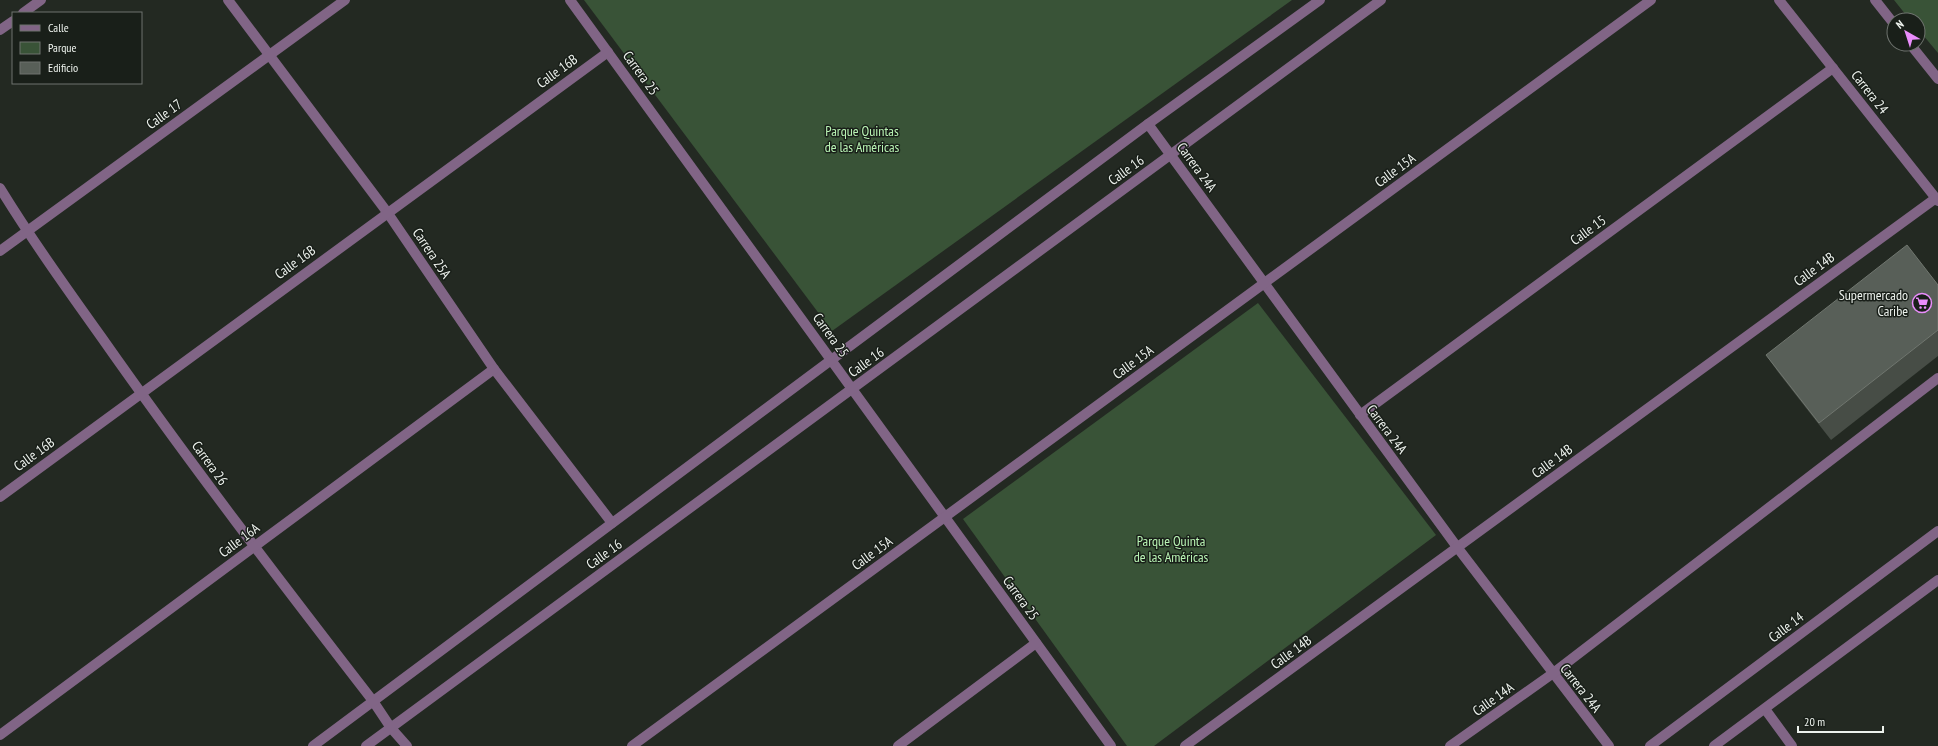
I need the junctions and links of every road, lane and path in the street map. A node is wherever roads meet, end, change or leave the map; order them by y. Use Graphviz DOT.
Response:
graph roads {
  1 [pos="41,0"];
  2 [pos="228,0"];
  3 [pos="345,0"];
  4 [pos="570,0"];
  5 [pos="1320,0"];
  6 [pos="1381,0"];
  7 [pos="1651,0"];
  8 [pos="1779,0"];
  9 [pos="1875,0"];
  10 [pos="24,12"];
  11 [pos="1886,14"];
  12 [pos="12,21"];
  13 [pos="0,30"];
  14 [pos="608,52"];
  15 [pos="1916,52"];
  16 [pos="270,56"];
  17 [pos="1833,68"];
  18 [pos="1938,79"];
  19 [pos="1148,124"];
  20 [pos="1171,154"];
  21 [pos="0,188"];
  22 [pos="1937,199"];
  23 [pos="387,212"];
  24 [pos="27,231"];
  25 [pos="0,251"];
  26 [pos="1263,284"];
  27 [pos="832,360"];
  28 [pos="494,369"];
  29 [pos="1938,378"];
  30 [pos="853,389"];
  31 [pos="141,393"];
  32 [pos="1360,415"];
  33 [pos="0,497"];
  34 [pos="945,517"];
  35 [pos="612,523"];
  36 [pos="1938,531"];
  37 [pos="254,546"];
  38 [pos="1458,547"];
  39 [pos="1938,580"];
  40 [pos="1036,643"];
  41 [pos="1552,674"];
  42 [pos="373,701"];
  43 [pos="1766,709"];
  44 [pos="391,728"];
  45 [pos="0,735"];
  46 [pos="313,746"];
  47 [pos="366,746"];
  48 [pos="408,746"];
  49 [pos="632,746"];
  50 [pos="898,746"];
  51 [pos="1111,746"];
  52 [pos="1185,746"];
  53 [pos="1450,746"];
  54 [pos="1609,746"];
  55 [pos="1650,746"];
  56 [pos="1714,746"];
  57 [pos="1792,746"];
  1 -- 10 [label="street"];
  2 -- 16 [label="street, Carrera 25A"];
  3 -- 16 [label="street, Calle 17"];
  4 -- 14 [label="street, Carrera 25"];
  5 -- 19 [label="street, Calle 16"];
  6 -- 20 [label="street, Calle 16"];
  7 -- 26 [label="street, Calle 15A"];
  8 -- 17 [label="street, Carrera 24"];
  9 -- 11 [label="street"];
  12 -- 13 [label="street"];
  14 -- 23 [label="street, Calle 16B"];
  14 -- 27 [label="street, Carrera 25"];
  15 -- 18 [label="street"];
  16 -- 23 [label="street, Carrera 25A"];
  16 -- 24 [label="street, Calle 17"];
  17 -- 22 [label="street, Carrera 24"];
  17 -- 32 [label="street, Calle 15"];
  19 -- 20 [label="street, Carrera 24A"];
  19 -- 27 [label="street, Calle 16"];
  20 -- 26 [label="street, Carrera 24A"];
  20 -- 30 [label="street, Calle 16"];
  21 -- 24 [label="street, Carrera 26"];
  22 -- 38 [label="street, Calle 14B"];
  23 -- 28 [label="street, Carrera 25A"];
  23 -- 31 [label="street, Calle 16B"];
  24 -- 25 [label="street, Calle 17"];
  24 -- 31 [label="street, Carrera 26"];
  26 -- 32 [label="street, Carrera 24A"];
  26 -- 34 [label="street, Calle 15A"];
  27 -- 30 [label="street, Carrera 25"];
  27 -- 35 [label="street, Calle 16"];
  28 -- 35 [label="street, Carrera 25A"];
  28 -- 37 [label="street, Calle 16A"];
  29 -- 41 [label="street, Calle 14A"];
  30 -- 34 [label="street, Carrera 25"];
  30 -- 44 [label="street, Calle 16"];
  31 -- 33 [label="street, Calle 16B"];
  31 -- 37 [label="street, Carrera 26"];
  32 -- 38 [label="street, Carrera 24A"];
  34 -- 40 [label="street, Carrera 25"];
  34 -- 49 [label="street, Calle 15A"];
  35 -- 42 [label="street, Calle 16"];
  36 -- 55 [label="street, Calle 14"];
  37 -- 42 [label="street, Carrera 26"];
  37 -- 45 [label="street, Calle 16A"];
  38 -- 41 [label="street, Carrera 24A"];
  38 -- 52 [label="street, Calle 14B"];
  39 -- 43 [label="street"];
  40 -- 50 [label="street"];
  40 -- 51 [label="street, Carrera 25"];
  41 -- 53 [label="street, Calle 14A"];
  41 -- 54 [label="street, Carrera 24A"];
  42 -- 44 [label="street, Carrera 26"];
  42 -- 46 [label="street, Calle 16"];
  43 -- 56 [label="street"];
  43 -- 57 [label="street"];
  44 -- 47 [label="street, Calle 16"];
  44 -- 48 [label="street, Carrera 26"];
}
